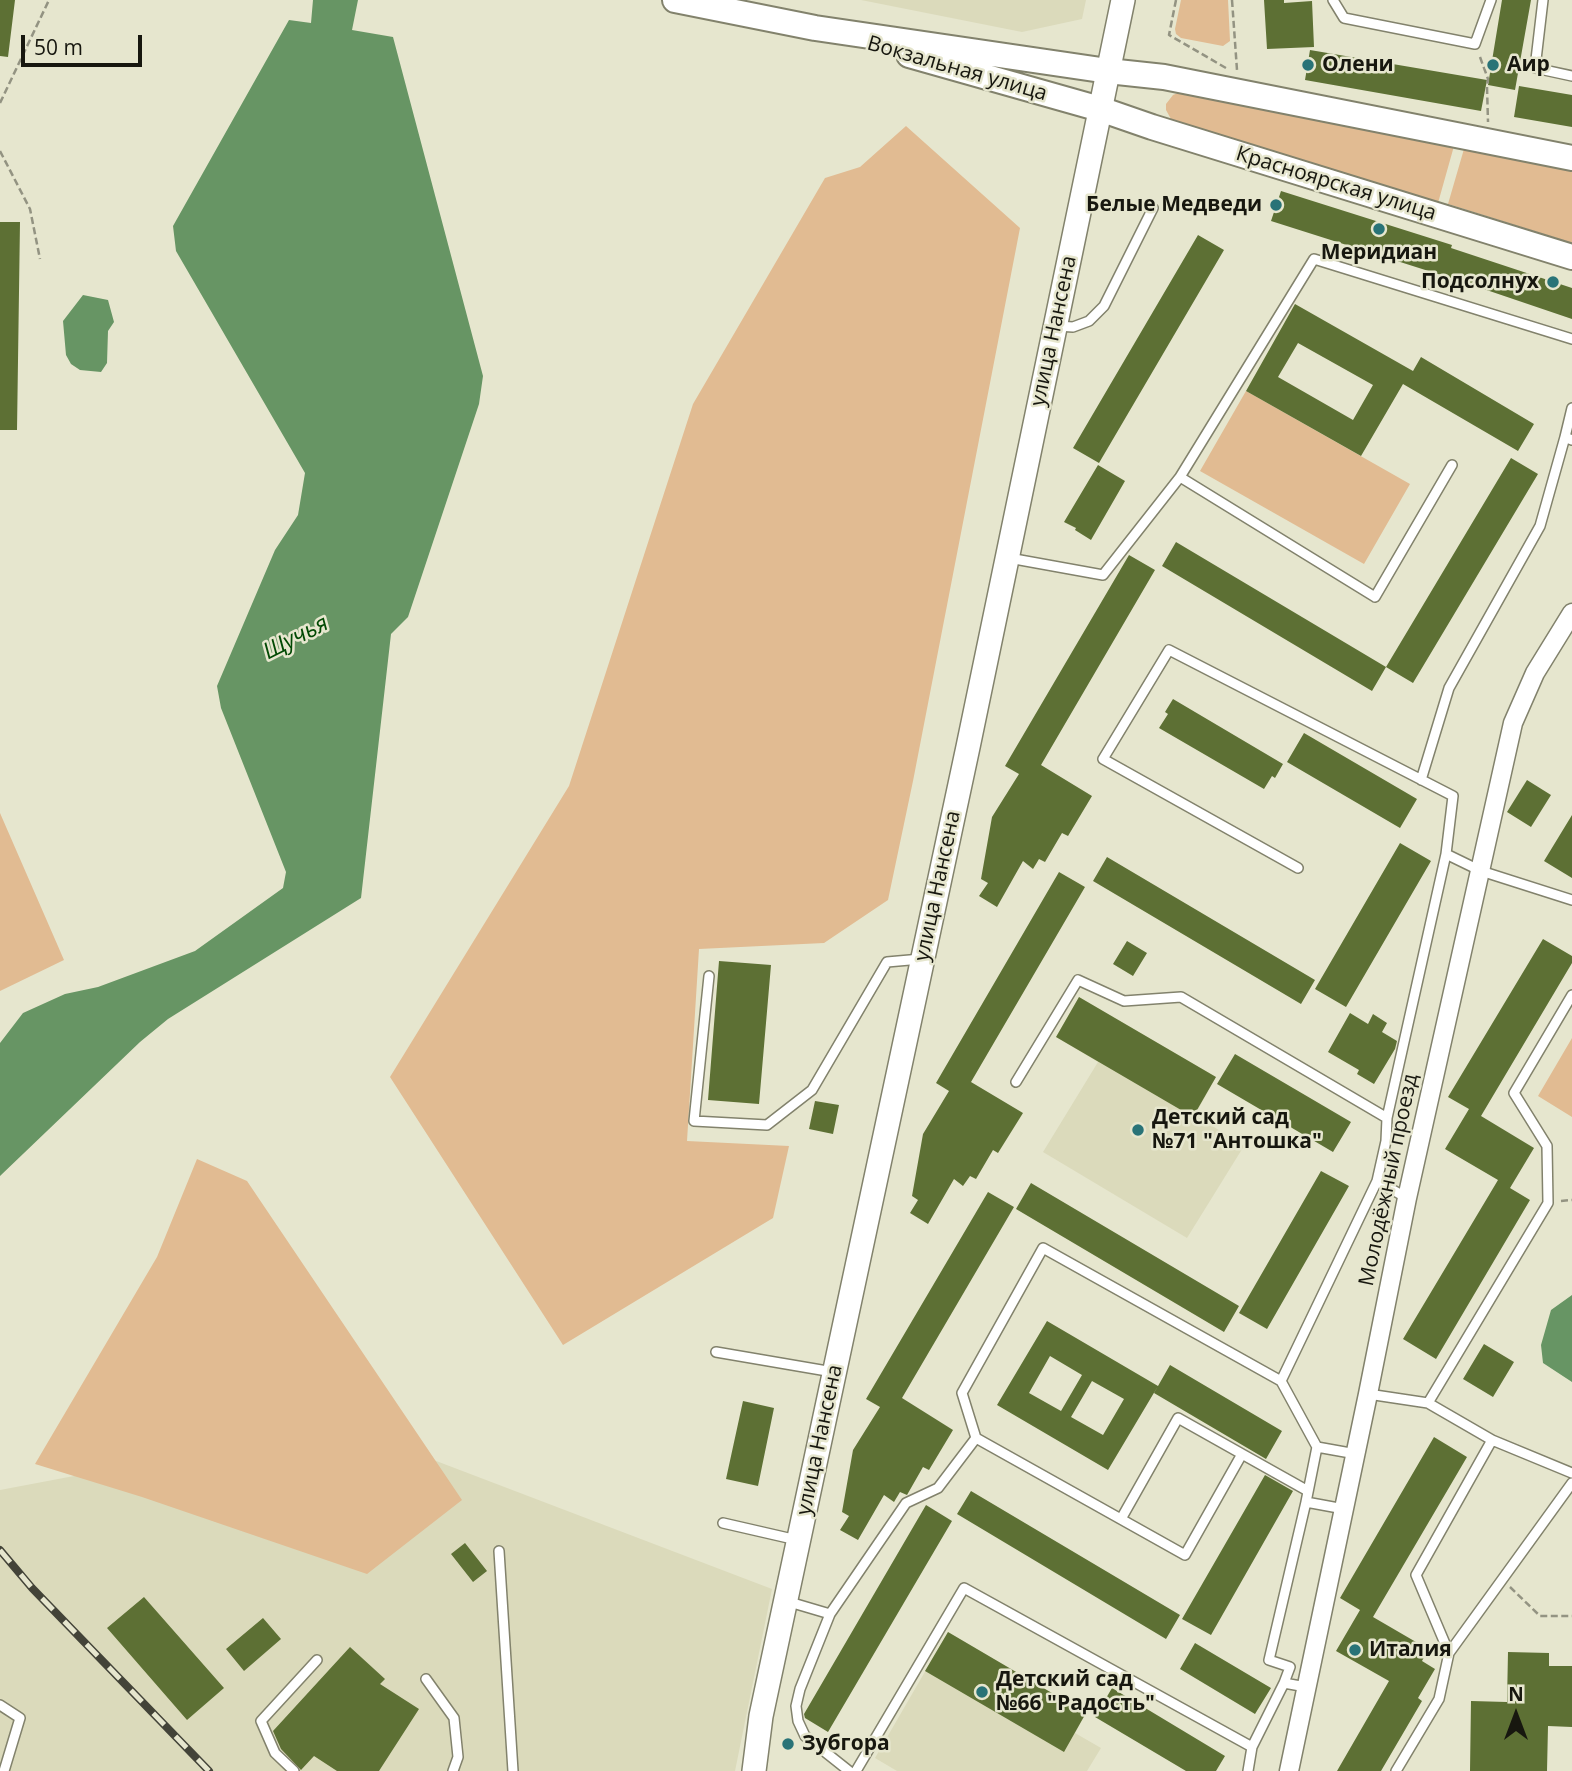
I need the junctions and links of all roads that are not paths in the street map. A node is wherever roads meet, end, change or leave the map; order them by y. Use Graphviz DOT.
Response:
graph roads {
  1 [pos="675,0"];
  2 [pos="1123,0"];
  3 [pos="1333,0"];
  4 [pos="1491,0"];
  5 [pos="1543,0"];
  6 [pos="814,28"];
  7 [pos="1108,71"];
  8 [pos="1572,76"];
  9 [pos="1100,109"];
  10 [pos="1572,158"];
  11 [pos="1153,208"];
  12 [pos="1572,257"];
  13 [pos="1055,326"];
  14 [pos="1572,339"];
  15 [pos="1572,408"];
  16 [pos="1569,439"];
  17 [pos="1452,465"];
  18 [pos="1180,477"];
  19 [pos="1007,558"];
  20 [pos="1572,612"];
  21 [pos="1421,780"];
  22 [pos="1446,854"];
  23 [pos="1298,868"];
  24 [pos="1481,871"];
  25 [pos="1572,900"];
  26 [pos="922,959"];
  27 [pos="709,976"];
  28 [pos="1572,995"];
  29 [pos="1016,1082"];
  30 [pos="1387,1118"];
  31 [pos="1377,1181"];
  32 [pos="1407,1198"];
  33 [pos="716,1352"];
  34 [pos="834,1372"];
  35 [pos="1281,1381"];
  36 [pos="1368,1394"];
  37 [pos="1429,1403"];
  38 [pos="976,1438"];
  39 [pos="1492,1440"];
  40 [pos="1317,1447"];
  41 [pos="1241,1454"];
  42 [pos="1356,1454"];
  43 [pos="1572,1474"];
  44 [pos="1572,1483"];
  45 [pos="1308,1491"];
  46 [pos="1306,1502"];
  47 [pos="1344,1509"];
  48 [pos="1121,1519"];
  49 [pos="723,1523"];
  50 [pos="799,1540"];
  51 [pos="499,1551"];
  52 [pos="786,1601"];
  53 [pos="830,1614"];
  54 [pos="1449,1653"];
  55 [pos="317,1660"];
  56 [pos="426,1679"];
  57 [pos="1284,1683"];
  58 [pos="1306,1687"];
  59 [pos="0,1705"];
  60 [pos="1252,1747"];
  61 [pos="4,1771"];
  62 [pos="294,1771"];
  63 [pos="453,1771"];
  64 [pos="513,1771"];
  65 [pos="754,1771"];
  66 [pos="849,1771"];
  67 [pos="856,1771"];
  68 [pos="1248,1771"];
  69 [pos="1289,1771"];
  70 [pos="1396,1771"];
  1 -- 6 [label="main road, Вокзальная улица"];
  2 -- 7 [label="street, улица Нансена"];
  3 -- 4 [label="lane"];
  5 -- 8 [label="lane"];
  6 -- 7 [label="main road, Вокзальная улица"];
  6 -- 9 [label="main road, Вокзальная улица"];
  7 -- 9 [label="street, улица Нансена"];
  7 -- 10 [label="main road"];
  9 -- 12 [label="main road, Красноярская улица"];
  9 -- 13 [label="street, улица Нансена"];
  11 -- 13 [label="lane"];
  13 -- 19 [label="street, улица Нансена"];
  14 -- 18 [label="lane"];
  15 -- 16 [label="lane"];
  16 -- 21 [label="lane"];
  17 -- 18 [label="lane"];
  18 -- 19 [label="lane"];
  19 -- 26 [label="street, улица Нансена"];
  20 -- 24 [label="street, Молодёжный проезд"];
  21 -- 22 [label="lane"];
  21 -- 23 [label="lane"];
  22 -- 24 [label="lane"];
  22 -- 30 [label="lane"];
  24 -- 25 [label="lane"];
  24 -- 32 [label="street, Молодёжный проезд"];
  26 -- 27 [label="lane"];
  26 -- 34 [label="street, улица Нансена"];
  28 -- 37 [label="lane"];
  29 -- 30 [label="lane"];
  30 -- 31 [label="lane"];
  31 -- 32 [label="lane"];
  31 -- 35 [label="lane"];
  32 -- 36 [label="street, Молодёжный проезд"];
  33 -- 34 [label="lane"];
  34 -- 50 [label="street, улица Нансена"];
  35 -- 38 [label="lane"];
  35 -- 40 [label="lane"];
  36 -- 37 [label="lane"];
  36 -- 42 [label="street, Молодёжный проезд"];
  37 -- 39 [label="lane"];
  38 -- 48 [label="lane"];
  38 -- 53 [label="lane"];
  39 -- 43 [label="lane"];
  39 -- 54 [label="lane"];
  40 -- 42 [label="lane"];
  40 -- 45 [label="lane"];
  41 -- 45 [label="lane"];
  41 -- 48 [label="lane"];
  41 -- 48 [label="lane"];
  42 -- 47 [label="street, Молодёжный проезд"];
  44 -- 54 [label="lane"];
  45 -- 46 [label="lane"];
  46 -- 47 [label="lane"];
  46 -- 57 [label="lane"];
  47 -- 58 [label="street, Молодёжный проезд"];
  49 -- 50 [label="lane"];
  50 -- 52 [label="street, улица Нансена"];
  51 -- 64 [label="lane"];
  52 -- 53 [label="lane"];
  52 -- 65 [label="street, улица Нансена"];
  53 -- 66 [label="lane"];
  54 -- 70 [label="lane"];
  55 -- 62 [label="lane"];
  56 -- 63 [label="lane"];
  57 -- 58 [label="lane"];
  57 -- 60 [label="lane"];
  58 -- 69 [label="street, Молодёжный проезд"];
  59 -- 61 [label="lane"];
  60 -- 67 [label="lane"];
  60 -- 68 [label="lane"];
}
